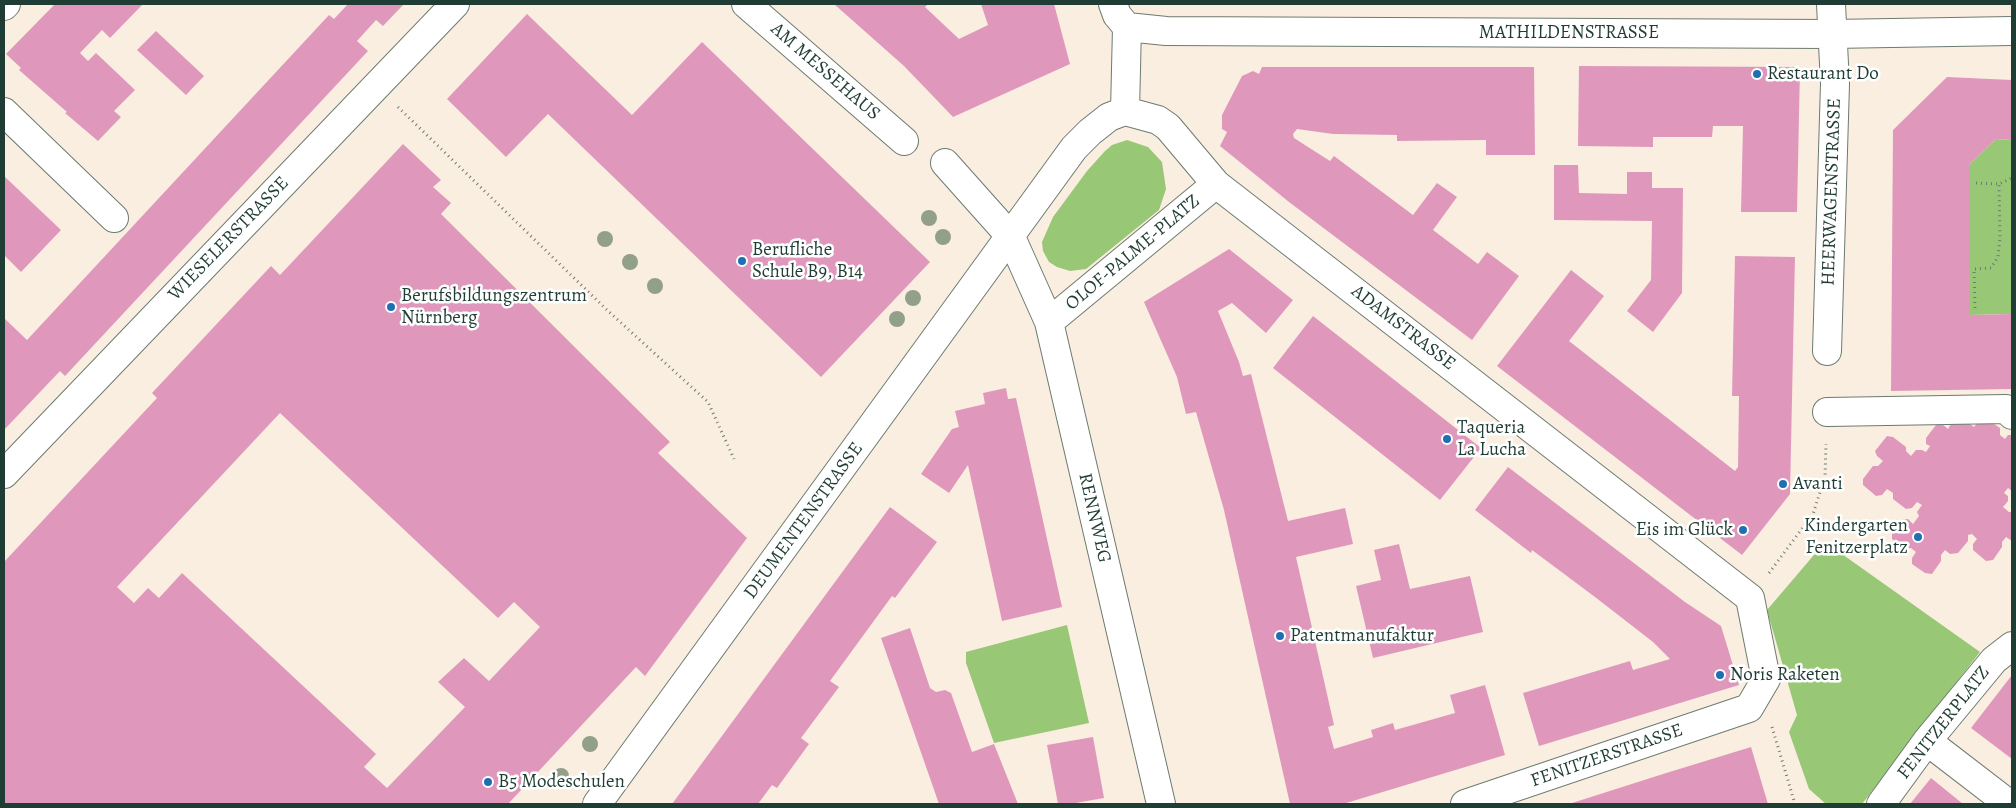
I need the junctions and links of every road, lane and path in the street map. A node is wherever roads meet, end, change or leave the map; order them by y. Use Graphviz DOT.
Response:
graph roads {
  1 [pos="455,4"];
  2 [pos="746,4"];
  3 [pos="1113,4"];
  4 [pos="1831,4"];
  5 [pos="1127,27"];
  6 [pos="2012,31"];
  7 [pos="1831,34"];
  8 [pos="376,86"];
  9 [pos="1125,111"];
  10 [pos="4,112"];
  11 [pos="904,141"];
  12 [pos="945,163"];
  13 [pos="2012,178"];
  14 [pos="1976,183"];
  15 [pos="1216,184"];
  16 [pos="1999,184"];
  17 [pos="114,218"];
  18 [pos="1011,237"];
  19 [pos="1975,308"];
  20 [pos="1049,322"];
  21 [pos="1828,351"];
  22 [pos="1827,412"];
  23 [pos="2012,415"];
  24 [pos="734,460"];
  25 [pos="4,474"];
  26 [pos="1750,598"];
  27 [pos="2012,646"];
  28 [pos="1749,708"];
  29 [pos="1927,741"];
  30 [pos="597,804"];
  31 [pos="1161,804"];
  32 [pos="1465,804"];
  33 [pos="1795,804"];
  34 [pos="1881,804"];
  35 [pos="2009,804"];
  1 -- 8 [label="street, WIESELERSTRASSE"];
  2 -- 11 [label="street, AM MESSEHAUS"];
  3 -- 5 [label="street"];
  4 -- 7 [label="street, HEERWAGENSTRASSE"];
  5 -- 7 [label="street, MATHILDENSTRASSE"];
  5 -- 9 [label="street"];
  6 -- 7 [label="street, MATHILDENSTRASSE"];
  7 -- 21 [label="street, HEERWAGENSTRASSE"];
  8 -- 24 [label="path"];
  8 -- 25 [label="street, WIESELERSTRASSE"];
  9 -- 15 [label="street, ADAMSTRASSE"];
  9 -- 18 [label="street"];
  10 -- 17 [label="street"];
  12 -- 18 [label="street"];
  13 -- 16 [label="path"];
  14 -- 16 [label="path"];
  15 -- 20 [label="street, OLOF-PALME-PLATZ"];
  15 -- 26 [label="street, ADAMSTRASSE"];
  16 -- 19 [label="path"];
  18 -- 20 [label="street, RENNWEG"];
  18 -- 30 [label="street, DEUMENTENSTRASSE"];
  20 -- 31 [label="street, RENNWEG"];
  22 -- 23 [label="street"];
  22 -- 26 [label="path"];
  26 -- 28 [label="street"];
  27 -- 29 [label="street, FENITZERPLATZ"];
  28 -- 32 [label="street, FENITZERSTRASSE"];
  28 -- 33 [label="path"];
  29 -- 34 [label="street, FENITZERPLATZ"];
  29 -- 35 [label="street"];
}
